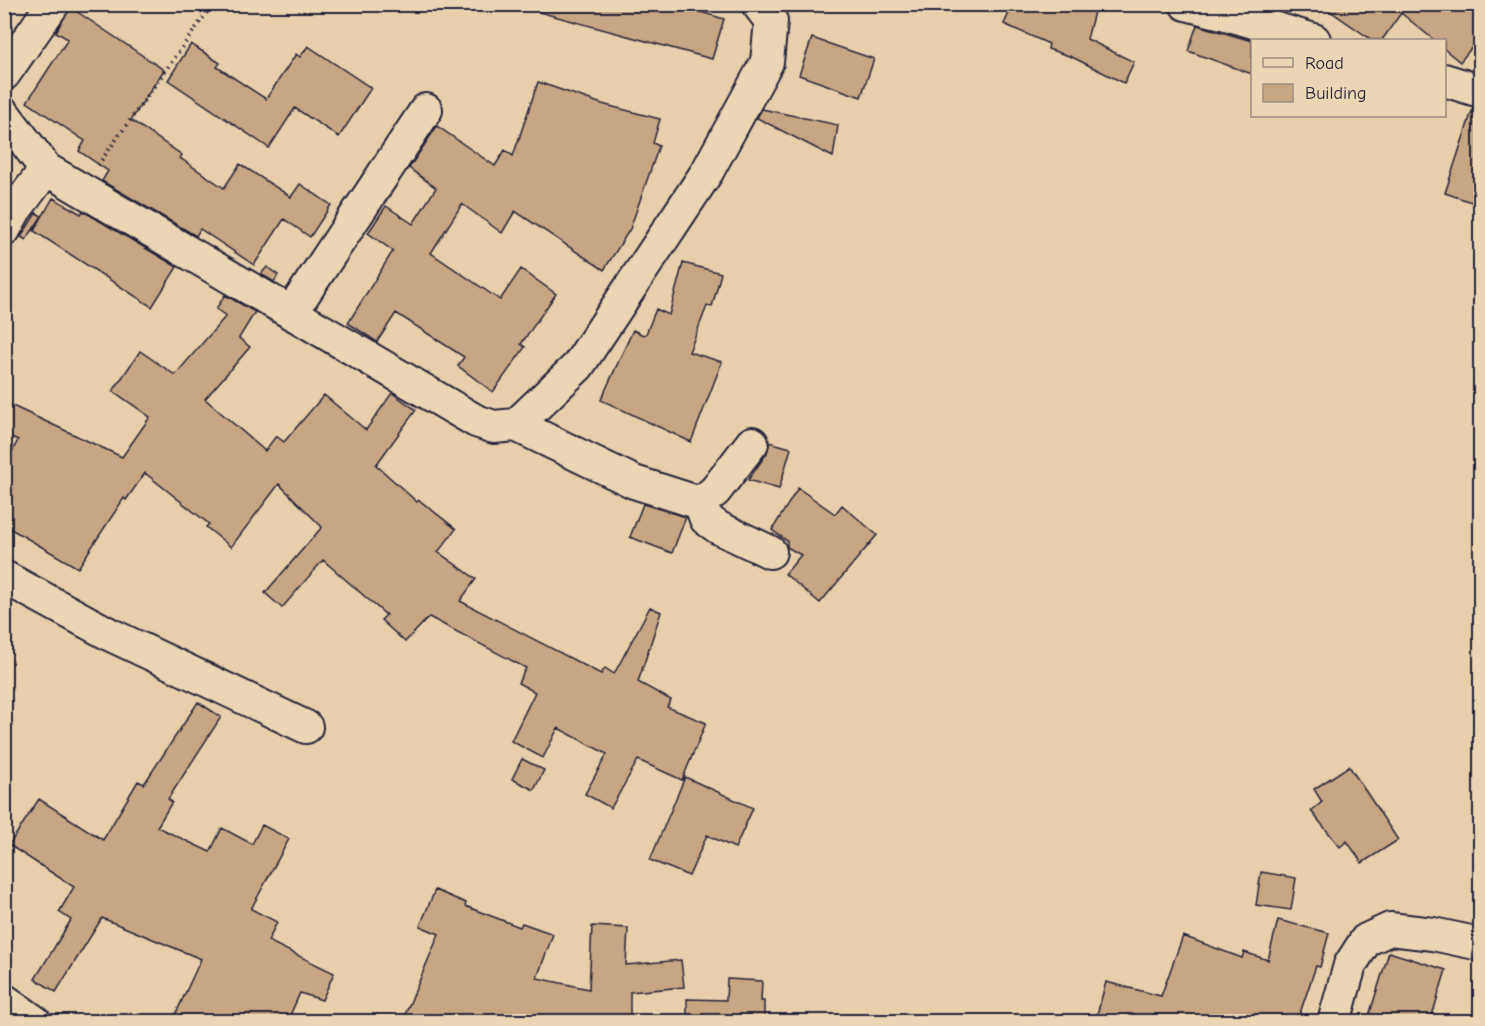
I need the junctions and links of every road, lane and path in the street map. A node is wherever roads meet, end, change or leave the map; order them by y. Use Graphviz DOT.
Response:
graph roads {
  1 [pos="53,4"];
  2 [pos="213,4"];
  3 [pos="758,4"];
  4 [pos="1186,4"];
  5 [pos="1311,39"];
  6 [pos="4,74"];
  7 [pos="1446,81"];
  8 [pos="1480,91"];
  9 [pos="426,110"];
  10 [pos="4,114"];
  11 [pos="46,170"];
  12 [pos="81,190"];
  13 [pos="4,230"];
  14 [pos="291,313"];
  15 [pos="516,425"];
  16 [pos="752,443"];
  17 [pos="700,503"];
  18 [pos="770,552"];
  19 [pos="4,577"];
  20 [pos="306,727"];
  21 [pos="1480,944"];
  22 [pos="4,1000"];
  23 [pos="36,1022"];
  24 [pos="1334,1022"];
  1 -- 6 [label="street"];
  2 -- 12 [label="path"];
  3 -- 15 [label="street"];
  4 -- 5 [label="street"];
  7 -- 8 [label="street"];
  9 -- 14 [label="street"];
  10 -- 11 [label="street"];
  11 -- 12 [label="street"];
  11 -- 13 [label="street"];
  12 -- 14 [label="street"];
  14 -- 15 [label="street"];
  15 -- 17 [label="street"];
  16 -- 17 [label="street"];
  17 -- 18 [label="street"];
  19 -- 20 [label="street"];
  21 -- 24 [label="street"];
  22 -- 23 [label="street"];
}
